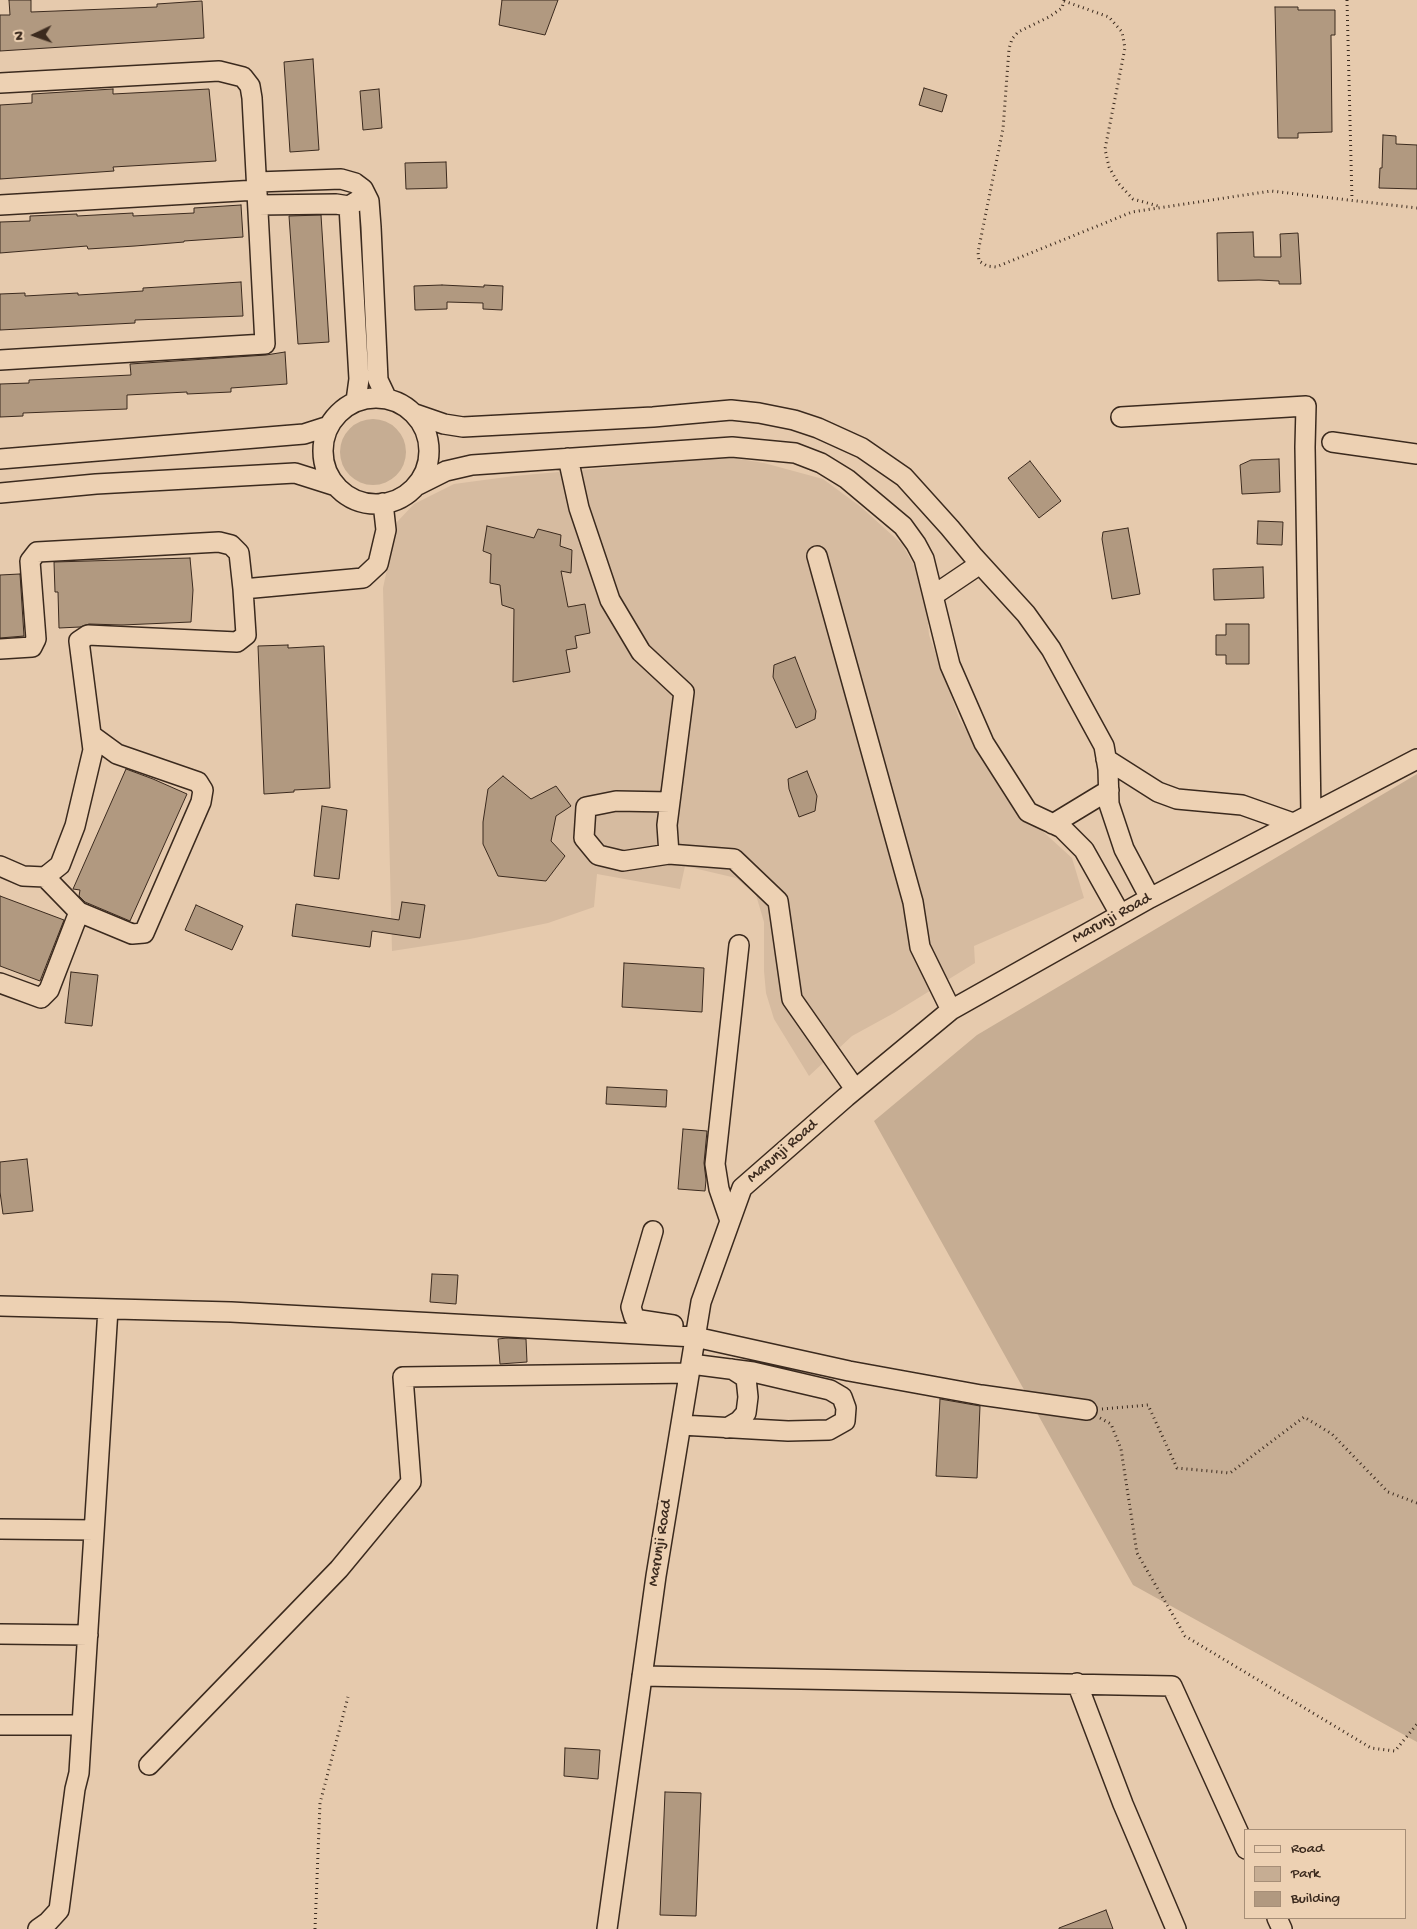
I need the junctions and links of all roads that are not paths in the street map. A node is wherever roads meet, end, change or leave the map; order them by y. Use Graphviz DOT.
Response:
graph roads {
  1 [pos="0,83"];
  2 [pos="257,192"];
  3 [pos="367,196"];
  4 [pos="0,205"];
  5 [pos="349,206"];
  6 [pos="0,360"];
  7 [pos="387,399"];
  8 [pos="356,401"];
  9 [pos="415,414"];
  10 [pos="1121,417"];
  11 [pos="329,426"];
  12 [pos="1332,442"];
  13 [pos="1417,454"];
  14 [pos="568,458"];
  15 [pos="0,459"];
  16 [pos="336,486"];
  17 [pos="416,486"];
  18 [pos="0,492"];
  19 [pos="383,503"];
  20 [pos="818,556"];
  21 [pos="980,564"];
  22 [pos="244,590"];
  23 [pos="934,596"];
  24 [pos="0,649"];
  25 [pos="91,735"];
  26 [pos="1106,759"];
  27 [pos="1417,759"];
  28 [pos="1108,790"];
  29 [pos="670,802"];
  30 [pos="1311,814"];
  31 [pos="1293,823"];
  32 [pos="1053,824"];
  33 [pos="669,854"];
  34 [pos="0,866"];
  35 [pos="45,877"];
  36 [pos="1150,898"];
  37 [pos="80,912"];
  38 [pos="1120,914"];
  39 [pos="739,945"];
  40 [pos="0,983"];
  41 [pos="951,1010"];
  42 [pos="855,1089"];
  43 [pos="730,1221"];
  44 [pos="653,1231"];
  45 [pos="0,1306"];
  46 [pos="108,1309"];
  47 [pos="696,1332"];
  48 [pos="690,1368"];
  49 [pos="732,1369"];
  50 [pos="1087,1410"];
  51 [pos="681,1425"];
  52 [pos="726,1428"];
  53 [pos="0,1529"];
  54 [pos="94,1530"];
  55 [pos="0,1634"];
  56 [pos="88,1635"];
  57 [pos="642,1676"];
  58 [pos="1076,1683"];
  59 [pos="0,1725"];
  60 [pos="82,1726"];
  61 [pos="149,1765"];
  62 [pos="1244,1845"];
  63 [pos="38,1929"];
  64 [pos="607,1929"];
  65 [pos="1176,1929"];
  1 -- 2 [label="street"];
  2 -- 3 [label="street"];
  2 -- 4 [label="street"];
  2 -- 5 [label="street"];
  2 -- 6 [label="street"];
  3 -- 5 [label="street"];
  3 -- 7 [label="street"];
  5 -- 8 [label="street"];
  7 -- 8 [label="street"];
  7 -- 9 [label="street"];
  8 -- 11 [label="street"];
  9 -- 17 [label="street"];
  9 -- 21 [label="street"];
  10 -- 30 [label="street"];
  11 -- 15 [label="street"];
  11 -- 16 [label="street"];
  12 -- 13 [label="street"];
  14 -- 17 [label="street"];
  14 -- 23 [label="street"];
  14 -- 29 [label="street"];
  16 -- 18 [label="street"];
  16 -- 19 [label="street"];
  17 -- 19 [label="street"];
  19 -- 22 [label="street"];
  20 -- 41 [label="street"];
  21 -- 23 [label="street"];
  21 -- 26 [label="street"];
  22 -- 24 [label="street"];
  22 -- 25 [label="street"];
  23 -- 32 [label="street"];
  25 -- 35 [label="street"];
  25 -- 37 [label="street"];
  26 -- 28 [label="street"];
  26 -- 31 [label="street"];
  27 -- 30 [label="street, Marunji Road"];
  28 -- 32 [label="street"];
  28 -- 36 [label="street"];
  29 -- 33 [label="street"];
  29 -- 33 [label="street"];
  30 -- 31 [label="street, Marunji Road"];
  31 -- 36 [label="street, Marunji Road"];
  32 -- 38 [label="street"];
  33 -- 42 [label="street"];
  34 -- 35 [label="street"];
  35 -- 37 [label="street"];
  36 -- 38 [label="street, Marunji Road"];
  37 -- 40 [label="street"];
  38 -- 41 [label="street, Marunji Road"];
  39 -- 43 [label="street"];
  41 -- 42 [label="street, Marunji Road"];
  42 -- 43 [label="street, Marunji Road"];
  43 -- 47 [label="street, Marunji Road"];
  44 -- 47 [label="street"];
  45 -- 46 [label="street"];
  46 -- 47 [label="street"];
  46 -- 54 [label="street"];
  47 -- 48 [label="street, Marunji Road"];
  47 -- 50 [label="street"];
  48 -- 49 [label="street"];
  48 -- 51 [label="street, Marunji Road"];
  48 -- 61 [label="street"];
  49 -- 52 [label="street"];
  49 -- 52 [label="street"];
  51 -- 52 [label="street"];
  51 -- 57 [label="street, Marunji Road"];
  53 -- 54 [label="street"];
  54 -- 56 [label="street"];
  55 -- 56 [label="street"];
  56 -- 60 [label="street"];
  57 -- 58 [label="street"];
  57 -- 64 [label="street, Marunji Road"];
  58 -- 62 [label="street"];
  58 -- 65 [label="street"];
  59 -- 60 [label="street"];
  60 -- 63 [label="street"];
}
